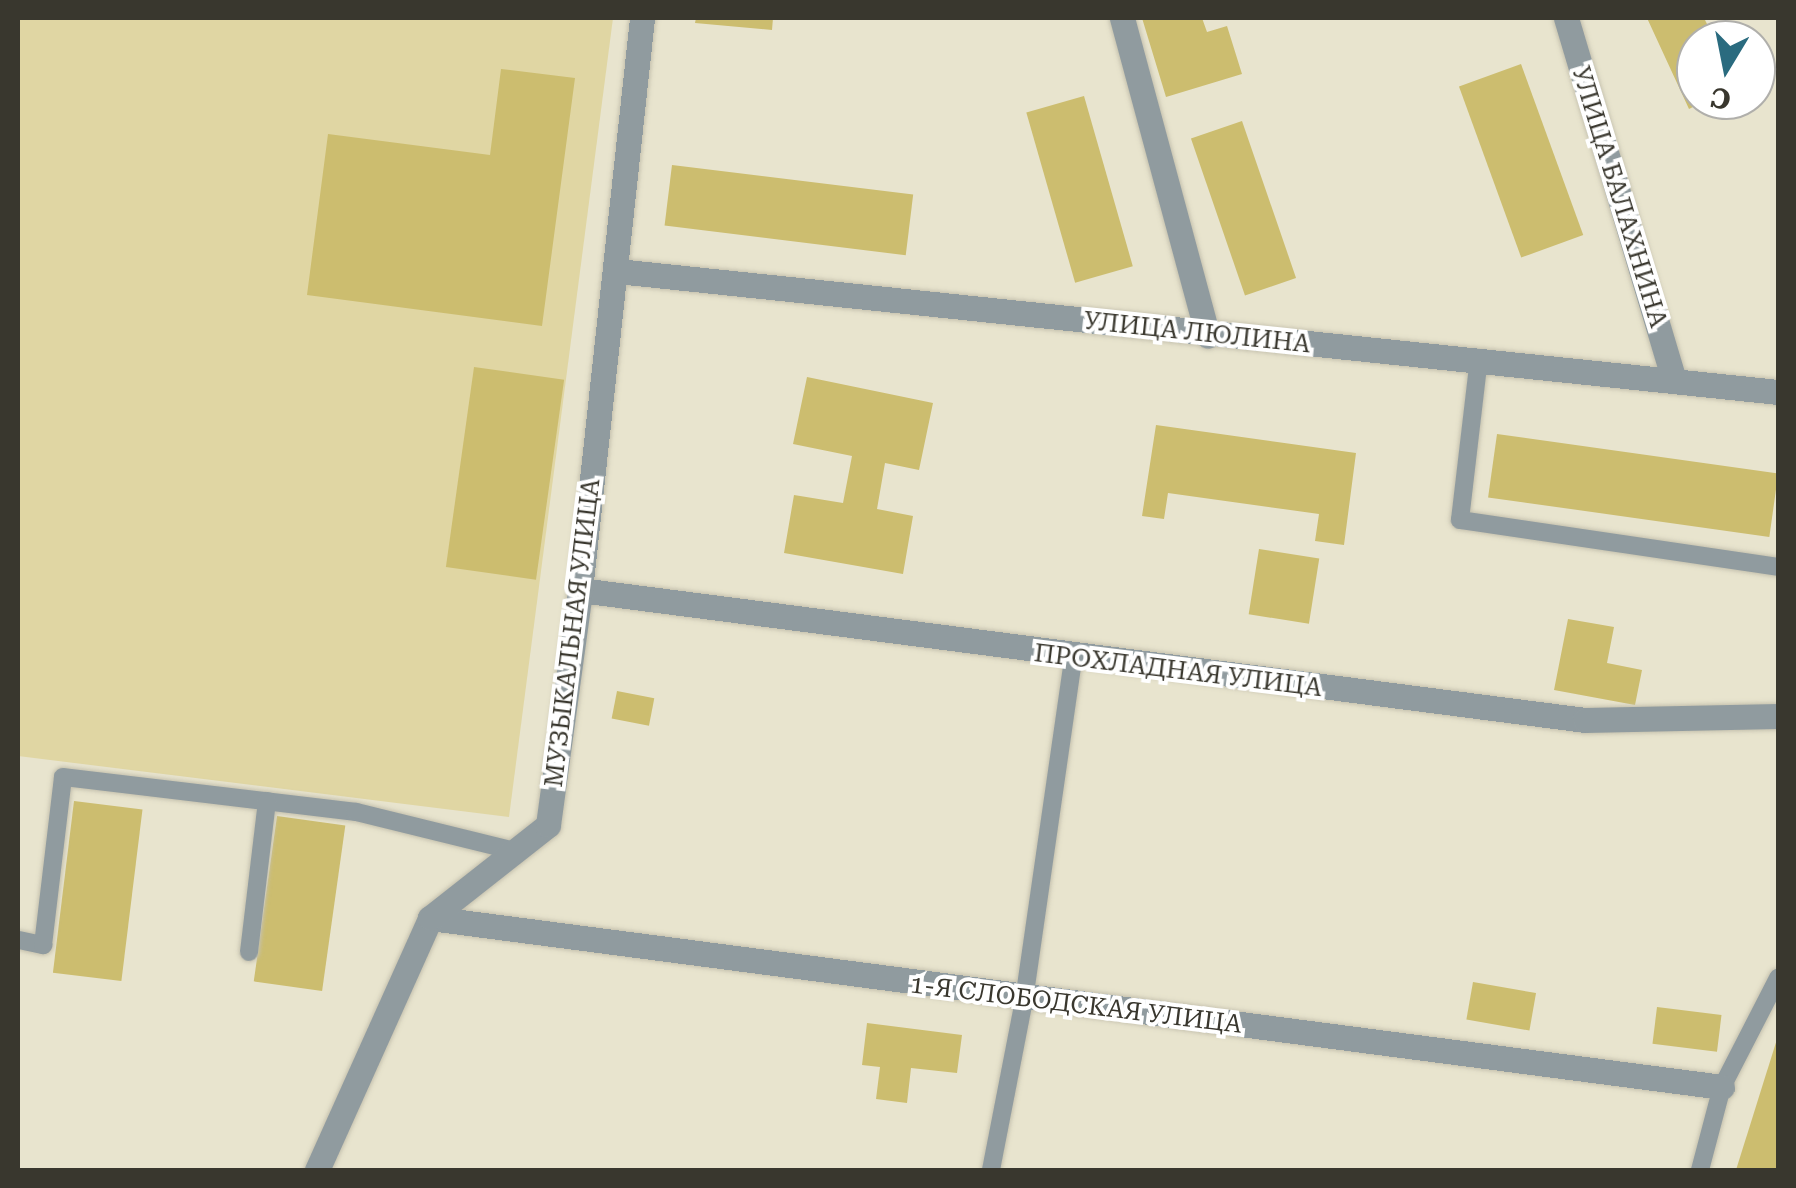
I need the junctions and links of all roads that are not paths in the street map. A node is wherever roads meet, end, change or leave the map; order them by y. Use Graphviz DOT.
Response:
graph roads {
  1 [pos="642,18"];
  2 [pos="1122,18"];
  3 [pos="1566,18"];
  4 [pos="616,271"];
  5 [pos="1208,336"];
  6 [pos="1480,358"];
  7 [pos="1673,376"];
  8 [pos="1778,392"];
  9 [pos="1778,567"];
  10 [pos="580,590"];
  11 [pos="1073,659"];
  12 [pos="1778,716"];
  13 [pos="267,801"];
  14 [pos="515,851"];
  15 [pos="430,918"];
  16 [pos="19,940"];
  17 [pos="248,952"];
  18 [pos="1778,978"];
  19 [pos="1024,1000"];
  20 [pos="1722,1088"];
  21 [pos="318,1170"];
  22 [pos="991,1170"];
  23 [pos="1700,1170"];
  1 -- 4 [label="street, МУЗЫКАЛЬНАЯ УЛИЦА"];
  2 -- 5 [label="street"];
  3 -- 7 [label="street, УЛИЦА БАЛАХНИНА"];
  4 -- 5 [label="street, УЛИЦА ЛЮЛИНА"];
  4 -- 10 [label="street, МУЗЫКАЛЬНАЯ УЛИЦА"];
  5 -- 6 [label="street, УЛИЦА ЛЮЛИНА"];
  6 -- 7 [label="street, УЛИЦА ЛЮЛИНА"];
  6 -- 9 [label="lane"];
  7 -- 8 [label="street, УЛИЦА ЛЮЛИНА"];
  10 -- 11 [label="street, ПРОХЛАДНАЯ УЛИЦА"];
  10 -- 14 [label="street, МУЗЫКАЛЬНАЯ УЛИЦА"];
  11 -- 12 [label="street, ПРОХЛАДНАЯ УЛИЦА"];
  11 -- 19 [label="lane"];
  13 -- 14 [label="lane"];
  13 -- 16 [label="lane"];
  13 -- 17 [label="lane"];
  14 -- 15 [label="street, МУЗЫКАЛЬНАЯ УЛИЦА"];
  15 -- 19 [label="street, 1-Я СЛОБОДСКАЯ УЛИЦА"];
  15 -- 21 [label="street, МУЗЫКАЛЬНАЯ УЛИЦА"];
  18 -- 20 [label="lane"];
  19 -- 20 [label="street, 1-Я СЛОБОДСКАЯ УЛИЦА"];
  19 -- 22 [label="lane"];
  20 -- 23 [label="lane"];
}
